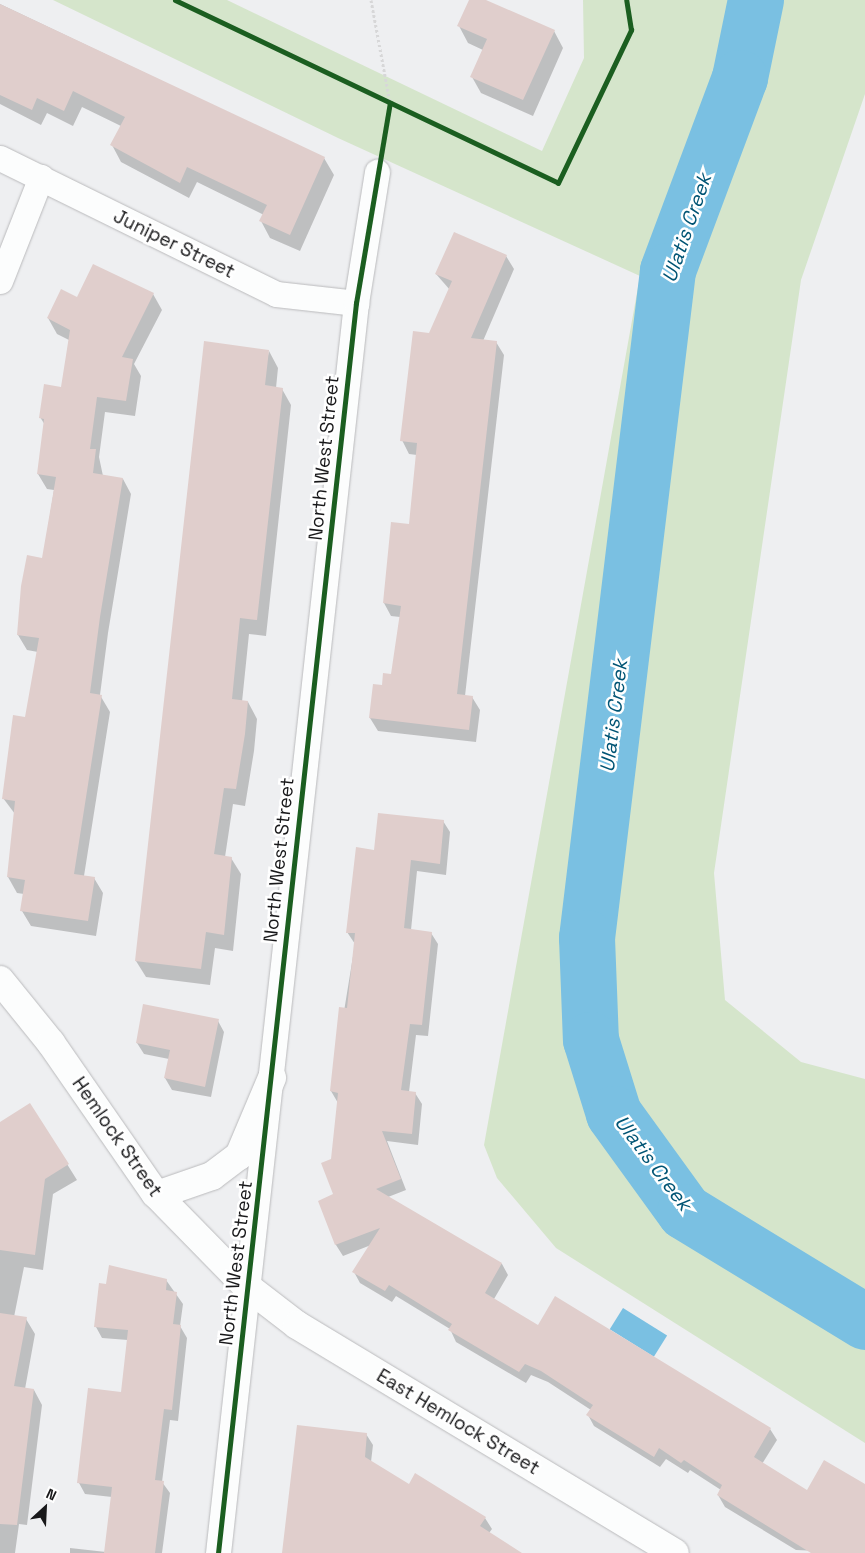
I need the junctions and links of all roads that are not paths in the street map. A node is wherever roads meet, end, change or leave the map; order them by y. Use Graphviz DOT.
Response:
graph roads {
  1 [pos="0,158"];
  2 [pos="377,172"];
  3 [pos="41,177"];
  4 [pos="0,280"];
  5 [pos="356,303"];
  6 [pos="0,980"];
  7 [pos="272,1078"];
  8 [pos="157,1195"];
  9 [pos="245,1285"];
  10 [pos="218,1553"];
  11 [pos="675,1553"];
  1 -- 3 [label="street, Juniper Street"];
  2 -- 5 [label="street, North West Street"];
  3 -- 4 [label="street"];
  3 -- 5 [label="street, Juniper Street"];
  5 -- 7 [label="street, North West Street"];
  6 -- 8 [label="street, Hemlock Street"];
  7 -- 8 [label="street"];
  7 -- 9 [label="street, North West Street"];
  8 -- 9 [label="street, Hemlock Street"];
  9 -- 10 [label="street, North West Street"];
  9 -- 11 [label="street, East Hemlock Street"];
}
